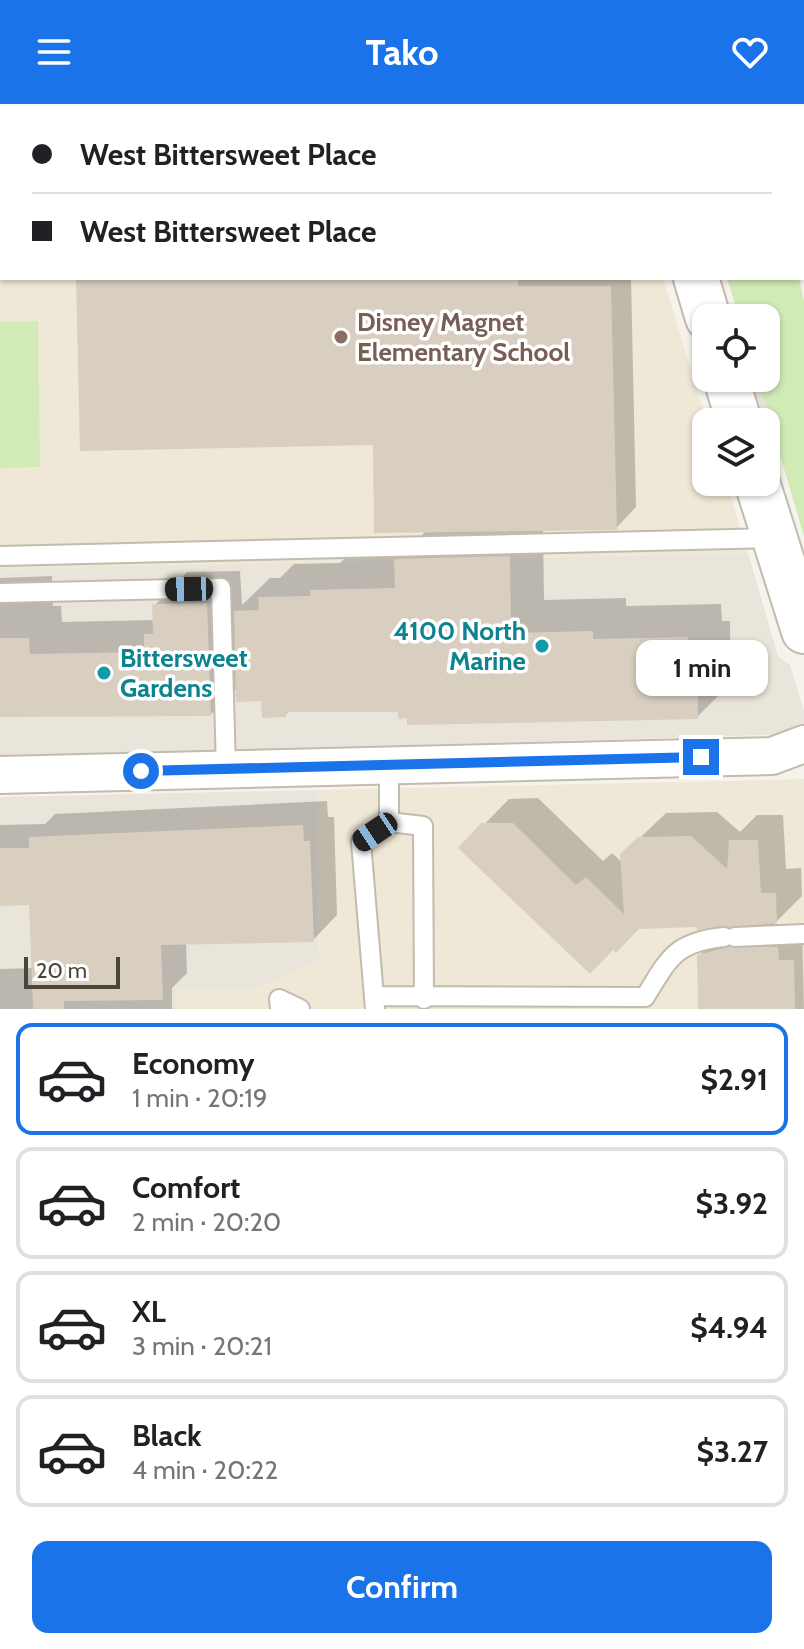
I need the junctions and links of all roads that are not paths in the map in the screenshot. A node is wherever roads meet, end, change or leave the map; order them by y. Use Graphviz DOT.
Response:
graph roads {
  1 [pos="697,280"];
  2 [pos="704,304"];
  3 [pos="762,496"];
  4 [pos="775,538"];
  5 [pos="0,556"];
  6 [pos="0,593"];
  7 [pos="804,631"];
  8 [pos="804,744"];
  9 [pos="389,765"];
  10 [pos="226,769"];
  11 [pos="0,775"];
  12 [pos="389,822"];
  13 [pos="804,934"];
  14 [pos="424,999"];
  15 [pos="375,1003"];
  16 [pos="644,1003"];
  17 [pos="280,1009"];
  18 [pos="300,1009"];
  1 -- 2 [label="street"];
  3 -- 4 [label="street"];
  4 -- 5 [label="lane"];
  4 -- 7 [label="street"];
  6 -- 10 [label="lane"];
  8 -- 9 [label="street"];
  9 -- 10 [label="street"];
  9 -- 12 [label="lane"];
  10 -- 11 [label="street"];
  12 -- 14 [label="lane"];
  12 -- 15 [label="lane"];
  13 -- 16 [label="lane"];
  14 -- 15 [label="lane"];
  14 -- 16 [label="lane"];
  17 -- 18 [label="lane"];
}
